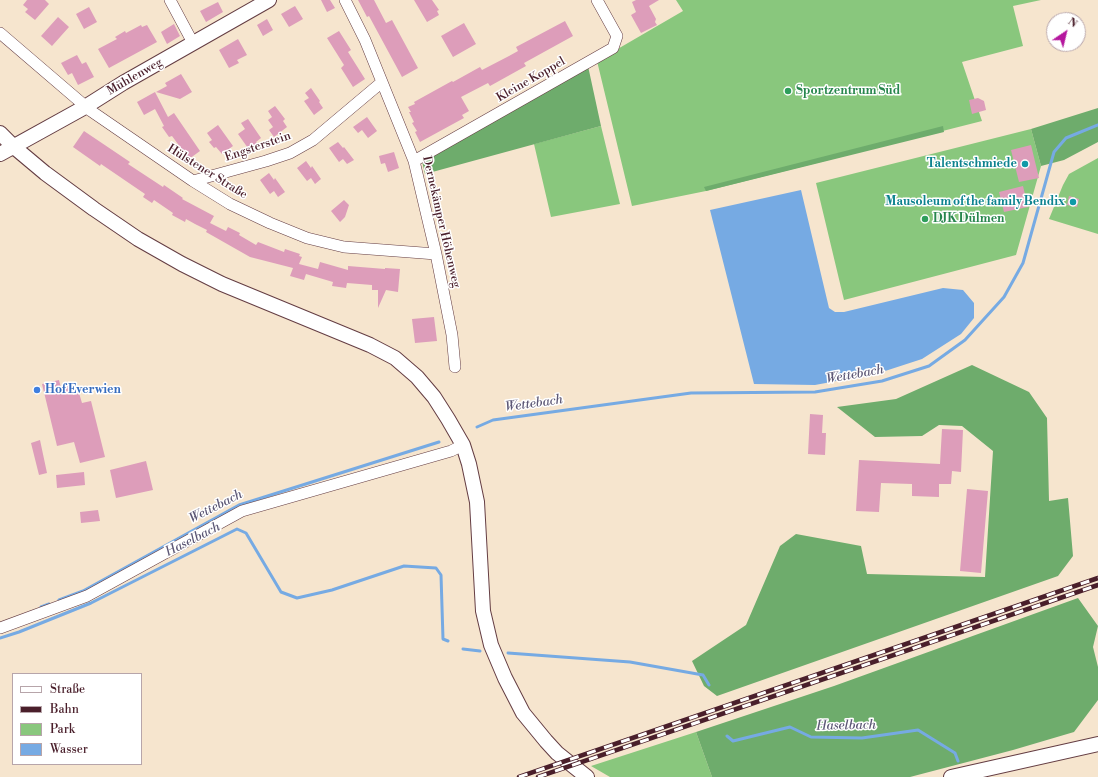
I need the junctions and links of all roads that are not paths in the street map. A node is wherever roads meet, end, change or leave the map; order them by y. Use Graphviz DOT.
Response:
graph roads {
  1 [pos="170,0"];
  2 [pos="269,0"];
  3 [pos="345,0"];
  4 [pos="597,0"];
  5 [pos="0,33"];
  6 [pos="193,43"];
  7 [pos="382,82"];
  8 [pos="85,107"];
  9 [pos="0,133"];
  10 [pos="14,147"];
  11 [pos="0,154"];
  12 [pos="414,161"];
  13 [pos="193,182"];
  14 [pos="436,254"];
  15 [pos="455,367"];
  16 [pos="463,445"];
  17 [pos="0,628"];
  18 [pos="1098,744"];
  19 [pos="588,777"];
  20 [pos="952,777"];
  1 -- 6 [label="street"];
  2 -- 6 [label="street, Mühlenweg"];
  3 -- 7 [label="street, Dernekämper Höhenweg"];
  4 -- 12 [label="street, Kleine Koppel"];
  5 -- 8 [label="street, Hülstener Straße"];
  6 -- 8 [label="street, Mühlenweg"];
  7 -- 12 [label="street, Dernekämper Höhenweg"];
  7 -- 13 [label="street, Engsterstein"];
  8 -- 10 [label="street, Mühlenweg"];
  8 -- 13 [label="street, Hülstener Straße"];
  9 -- 10 [label="street"];
  10 -- 11 [label="street, Mühlenweg"];
  10 -- 16 [label="street"];
  12 -- 14 [label="street, Dernekämper Höhenweg"];
  13 -- 14 [label="street, Hülstener Straße"];
  14 -- 15 [label="street, Dernekämper Höhenweg"];
  16 -- 17 [label="street"];
  16 -- 19 [label="street"];
  18 -- 20 [label="street"];
}
